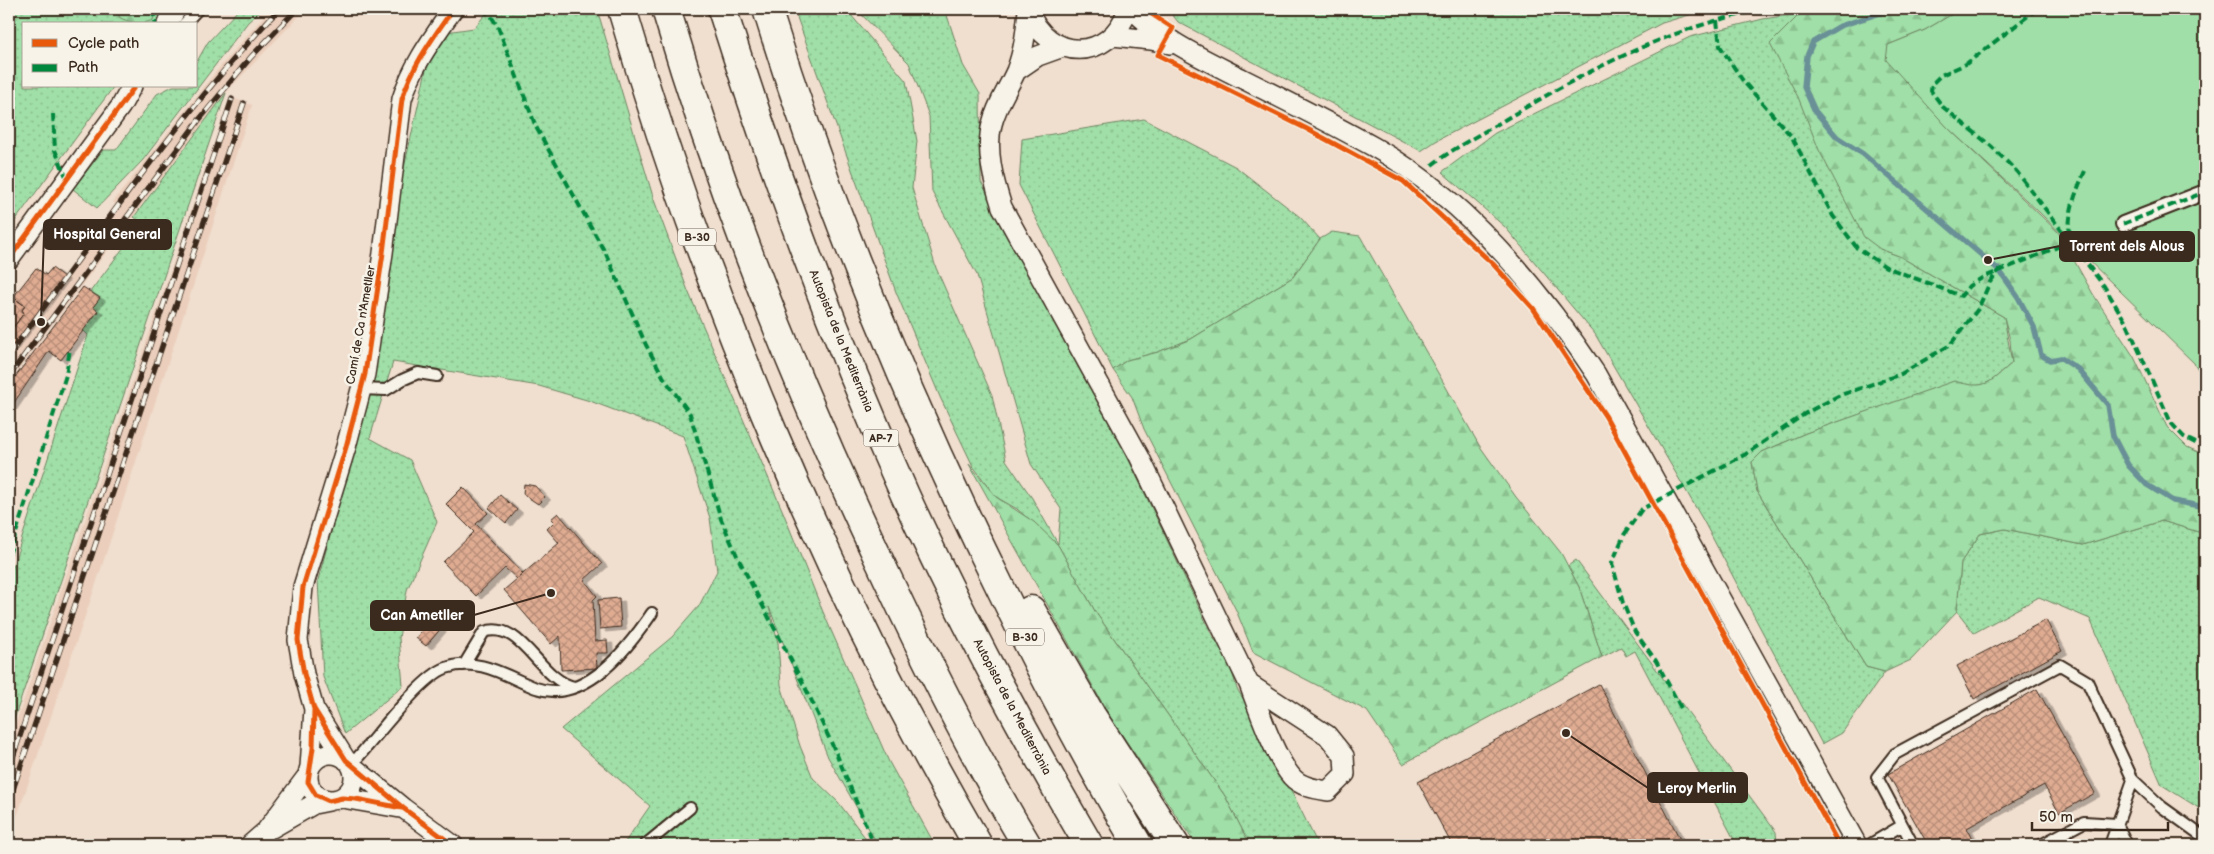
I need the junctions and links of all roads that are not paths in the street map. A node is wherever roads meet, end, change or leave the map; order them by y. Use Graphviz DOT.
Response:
graph roads {
  1 [pos="176,9"];
  2 [pos="198,9"];
  3 [pos="453,9"];
  4 [pos="622,9"];
  5 [pos="666,9"];
  6 [pos="722,9"];
  7 [pos="768,9"];
  8 [pos="1028,9"];
  9 [pos="1128,9"];
  10 [pos="1132,9"];
  11 [pos="168,22"];
  12 [pos="186,22"];
  13 [pos="1113,36"];
  14 [pos="1063,47"];
  15 [pos="1183,48"];
  16 [pos="1016,71"];
  17 [pos="133,88"];
  18 [pos="2205,192"];
  19 [pos="2123,224"];
  20 [pos="9,259"];
  21 [pos="437,376"];
  22 [pos="361,389"];
  23 [pos="923,423"];
  24 [pos="844,586"];
  25 [pos="652,613"];
  26 [pos="464,665"];
  27 [pos="1249,684"];
  28 [pos="577,687"];
  29 [pos="314,709"];
  30 [pos="349,763"];
  31 [pos="309,771"];
  32 [pos="2133,780"];
  33 [pos="335,799"];
  34 [pos="403,808"];
  35 [pos="690,808"];
  36 [pos="2117,824"];
  37 [pos="1901,826"];
  38 [pos="266,831"];
  39 [pos="2205,838"];
  40 [pos="250,845"];
  41 [pos="453,845"];
  42 [pos="645,845"];
  43 [pos="957,845"];
  44 [pos="978,845"];
  45 [pos="1027,845"];
  46 [pos="1088,845"];
  47 [pos="1138,845"];
  48 [pos="1175,845"];
  49 [pos="1857,845"];
  50 [pos="1869,845"];
  51 [pos="1913,845"];
  52 [pos="2041,845"];
  53 [pos="2110,845"];
  54 [pos="2127,845"];
  1 -- 11 [label="street"];
  2 -- 12 [label="lane"];
  3 -- 22 [label="street, Camí de Ca n'Ametller"];
  4 -- 24 [label="highway, B-30"];
  5 -- 45 [label="highway"];
  6 -- 46 [label="highway, Autopista de la Mediterrània / AP-7"];
  7 -- 23 [label="highway, B-30"];
  8 -- 14 [label="street"];
  8 -- 16 [label="street"];
  9 -- 13 [label="street"];
  10 -- 15 [label="street"];
  13 -- 14 [label="street"];
  13 -- 15 [label="street"];
  14 -- 16 [label="street"];
  15 -- 49 [label="street"];
  16 -- 27 [label="street"];
  17 -- 20 [label="street"];
  18 -- 19 [label="street"];
  21 -- 22 [label="lane"];
  22 -- 29 [label="street, Camí de Ca n'Ametller"];
  23 -- 47 [label="highway, B-30"];
  23 -- 48 [label="highway"];
  24 -- 43 [label="highway"];
  24 -- 44 [label="highway, B-30"];
  25 -- 28 [label="lane"];
  26 -- 28 [label="lane"];
  26 -- 28 [label="lane"];
  26 -- 30 [label="lane"];
  27 -- 27 [label="street"];
  29 -- 30 [label="street, Camí de Ca n'Ametller"];
  29 -- 31 [label="street, Camí de Ca n'Ametller"];
  30 -- 31 [label="street"];
  30 -- 33 [label="street"];
  30 -- 34 [label="street, Camí de Ca n'Ametller"];
  31 -- 33 [label="street"];
  31 -- 38 [label="street"];
  32 -- 36 [label="lane"];
  32 -- 37 [label="lane"];
  32 -- 39 [label="lane"];
  33 -- 34 [label="street, Camí de Ca n'Ametller"];
  33 -- 38 [label="street"];
  34 -- 41 [label="street, Camí de Ca n'Ametller"];
  35 -- 42 [label="lane"];
  36 -- 52 [label="lane"];
  36 -- 53 [label="lane"];
  36 -- 54 [label="lane"];
  37 -- 50 [label="lane"];
  37 -- 51 [label="lane"];
  38 -- 40 [label="street"];
}
